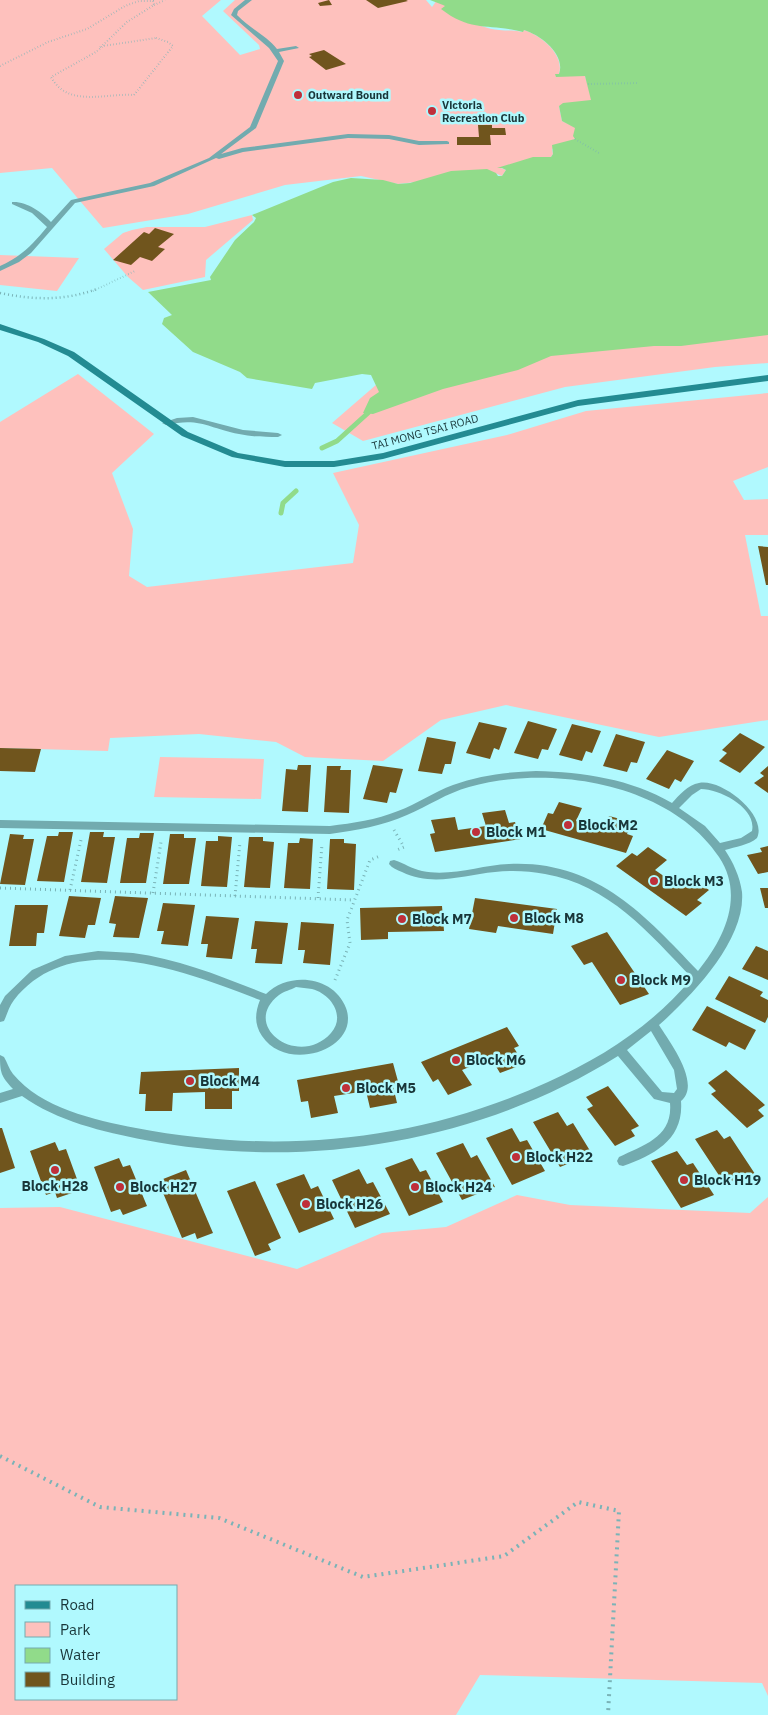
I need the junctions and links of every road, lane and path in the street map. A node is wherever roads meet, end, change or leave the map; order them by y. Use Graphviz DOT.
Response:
graph roads {
  1 [pos="165,0"];
  2 [pos="249,0"];
  3 [pos="154,4"];
  4 [pos="100,47"];
  5 [pos="296,48"];
  6 [pos="277,51"];
  7 [pos="0,66"];
  8 [pos="639,83"];
  9 [pos="588,84"];
  10 [pos="575,139"];
  11 [pos="447,144"];
  12 [pos="599,153"];
  13 [pos="211,159"];
  14 [pos="14,203"];
  15 [pos="51,227"];
  16 [pos="0,268"];
  17 [pos="134,272"];
  18 [pos="0,293"];
  19 [pos="0,327"];
  20 [pos="768,378"];
  21 [pos="166,423"];
  22 [pos="278,435"];
  23 [pos="673,808"];
  24 [pos="0,824"];
  25 [pos="83,826"];
  26 [pos="163,827"];
  27 [pos="242,829"];
  28 [pos="322,830"];
  29 [pos="404,847"];
  30 [pos="718,848"];
  31 [pos="395,850"];
  32 [pos="387,854"];
  33 [pos="394,864"];
  34 [pos="0,888"];
  35 [pos="70,890"];
  36 [pos="154,893"];
  37 [pos="234,896"];
  38 [pos="318,898"];
  39 [pos="354,900"];
  40 [pos="698,978"];
  41 [pos="330,992"];
  42 [pos="5,998"];
  43 [pos="266,998"];
  44 [pos="0,1018"];
  45 [pos="653,1025"];
  46 [pos="619,1049"];
  47 [pos="0,1060"];
  48 [pos="22,1091"];
  49 [pos="0,1098"];
  50 [pos="675,1098"];
  51 [pos="623,1162"];
  52 [pos="0,1456"];
  53 [pos="608,1715"];
  1 -- 3 [label="path"];
  2 -- 6 [label="lane"];
  3 -- 4 [label="path"];
  3 -- 7 [label="path"];
  4 -- 4 [label="path"];
  5 -- 6 [label="lane"];
  6 -- 13 [label="lane"];
  8 -- 9 [label="path"];
  10 -- 12 [label="path"];
  11 -- 13 [label="lane"];
  13 -- 15 [label="lane"];
  14 -- 15 [label="lane"];
  15 -- 16 [label="lane"];
  17 -- 18 [label="path"];
  19 -- 21 [label="street, TAI MONG TSAI ROAD"];
  20 -- 21 [label="street, TAI MONG TSAI ROAD"];
  21 -- 22 [label="lane"];
  23 -- 28 [label="lane"];
  23 -- 30 [label="lane"];
  23 -- 30 [label="lane"];
  24 -- 25 [label="lane"];
  25 -- 26 [label="lane"];
  25 -- 35 [label="path"];
  26 -- 27 [label="lane"];
  26 -- 36 [label="path"];
  27 -- 28 [label="lane"];
  27 -- 37 [label="path"];
  28 -- 38 [label="path"];
  29 -- 31 [label="path"];
  30 -- 40 [label="lane"];
  32 -- 39 [label="path"];
  33 -- 40 [label="lane"];
  34 -- 35 [label="path"];
  35 -- 36 [label="path"];
  36 -- 37 [label="path"];
  37 -- 38 [label="path"];
  38 -- 39 [label="path"];
  39 -- 41 [label="path"];
  40 -- 45 [label="lane"];
  41 -- 43 [label="lane"];
  41 -- 43 [label="lane"];
  42 -- 43 [label="lane"];
  42 -- 44 [label="lane"];
  45 -- 46 [label="lane"];
  45 -- 50 [label="lane"];
  46 -- 48 [label="lane"];
  46 -- 50 [label="lane"];
  47 -- 48 [label="lane"];
  48 -- 49 [label="lane"];
  50 -- 51 [label="lane"];
  52 -- 53 [label="path"];
}
